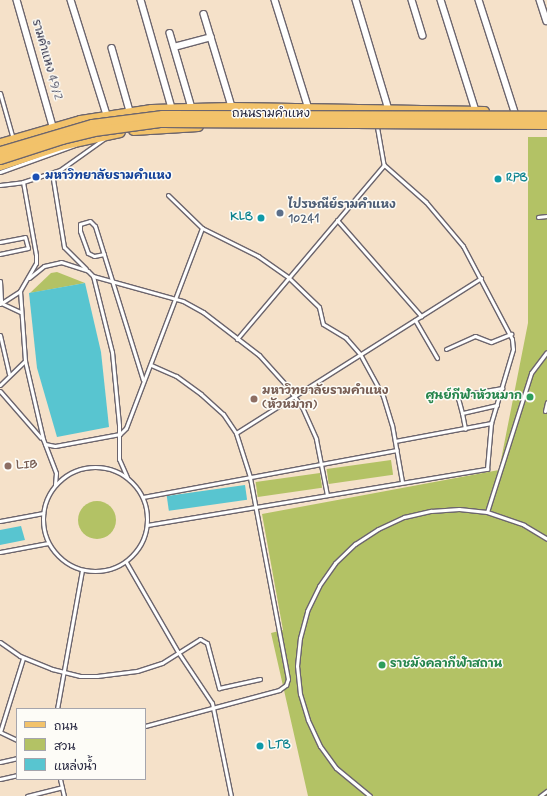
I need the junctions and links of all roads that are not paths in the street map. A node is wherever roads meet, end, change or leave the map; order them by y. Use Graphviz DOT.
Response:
graph roads {
  1 [pos="17,0"];
  2 [pos="71,0"];
  3 [pos="141,0"];
  4 [pos="275,0"];
  5 [pos="356,0"];
  6 [pos="412,0"];
  7 [pos="441,0"];
  8 [pos="479,0"];
  9 [pos="540,0"];
  10 [pos="204,14"];
  11 [pos="547,21"];
  12 [pos="170,33"];
  13 [pos="423,35"];
  14 [pos="211,37"];
  15 [pos="174,47"];
  16 [pos="112,48"];
  17 [pos="0,93"];
  18 [pos="208,107"];
  19 [pos="232,107"];
  20 [pos="172,108"];
  21 [pos="190,108"];
  22 [pos="245,108"];
  23 [pos="263,108"];
  24 [pos="309,109"];
  25 [pos="389,110"];
  26 [pos="130,111"];
  27 [pos="476,111"];
  28 [pos="515,112"];
  29 [pos="547,112"];
  30 [pos="107,115"];
  31 [pos="547,116"];
  32 [pos="547,124"];
  33 [pos="53,126"];
  34 [pos="190,126"];
  35 [pos="210,126"];
  36 [pos="246,126"];
  37 [pos="264,127"];
  38 [pos="377,127"];
  39 [pos="547,128"];
  40 [pos="111,133"];
  41 [pos="13,139"];
  42 [pos="81,139"];
  43 [pos="0,143"];
  44 [pos="0,151"];
  45 [pos="0,159"];
  46 [pos="384,164"];
  47 [pos="0,165"];
  48 [pos="0,172"];
  49 [pos="52,174"];
  50 [pos="23,182"];
  51 [pos="0,185"];
  52 [pos="168,195"];
  53 [pos="547,216"];
  54 [pos="538,217"];
  55 [pos="337,220"];
  56 [pos="202,228"];
  57 [pos="0,242"];
  58 [pos="0,254"];
  59 [pos="104,254"];
  60 [pos="88,271"];
  61 [pos="93,276"];
  62 [pos="288,277"];
  63 [pos="481,278"];
  64 [pos="28,279"];
  65 [pos="0,281"];
  66 [pos="112,281"];
  67 [pos="20,291"];
  68 [pos="174,296"];
  69 [pos="1,303"];
  70 [pos="20,312"];
  71 [pos="421,316"];
  72 [pos="415,320"];
  73 [pos="511,334"];
  74 [pos="0,335"];
  75 [pos="238,339"];
  76 [pos="446,349"];
  77 [pos="547,352"];
  78 [pos="360,354"];
  79 [pos="437,358"];
  80 [pos="25,360"];
  81 [pos="151,365"];
  82 [pos="9,374"];
  83 [pos="144,380"];
  84 [pos="0,385"];
  85 [pos="502,388"];
  86 [pos="0,391"];
  87 [pos="295,396"];
  88 [pos="547,402"];
  89 [pos="497,405"];
  90 [pos="545,411"];
  91 [pos="462,413"];
  92 [pos="491,423"];
  93 [pos="465,429"];
  94 [pos="236,433"];
  95 [pos="120,434"];
  96 [pos="43,439"];
  97 [pos="395,441"];
  98 [pos="45,444"];
  99 [pos="397,450"];
  100 [pos="322,463"];
  101 [pos="250,477"];
  102 [pos="127,478"];
  103 [pos="402,482"];
  104 [pos="55,485"];
  105 [pos="142,496"];
  106 [pos="327,496"];
  107 [pos="255,508"];
  108 [pos="487,512"];
  109 [pos="43,513"];
  110 [pos="0,521"];
  111 [pos="147,525"];
  112 [pos="547,539"];
  113 [pos="48,543"];
  114 [pos="0,552"];
  115 [pos="126,562"];
  116 [pos="82,570"];
  117 [pos="0,642"];
  118 [pos="178,652"];
  119 [pos="23,658"];
  120 [pos="63,673"];
  121 [pos="260,680"];
  122 [pos="57,708"];
  123 [pos="213,708"];
  124 [pos="146,726"];
  125 [pos="0,732"];
  126 [pos="16,740"];
  127 [pos="16,758"];
  128 [pos="0,762"];
  129 [pos="16,775"];
  130 [pos="0,779"];
  131 [pos="60,780"];
  132 [pos="62,787"];
  133 [pos="547,791"];
  134 [pos="27,796"];
  135 [pos="64,796"];
  136 [pos="231,796"];
  137 [pos="370,796"];
  138 [pos="540,796"];
  1 -- 33 [label="street, รามคำแหง 49/2"];
  2 -- 30 [label="street"];
  3 -- 20 [label="street"];
  4 -- 24 [label="street"];
  5 -- 25 [label="street"];
  6 -- 13 [label="street"];
  7 -- 27 [label="street"];
  8 -- 28 [label="street"];
  9 -- 11 [label="street"];
  10 -- 14 [label="street"];
  12 -- 15 [label="street"];
  14 -- 15 [label="street"];
  14 -- 19 [label="street"];
  15 -- 21 [label="street"];
  16 -- 26 [label="street"];
  17 -- 41 [label="lane"];
  18 -- 19 [label="main road, ถนนรามคำแหง"];
  18 -- 21 [label="main road, ถนนรามคำแหง"];
  18 -- 35 [label="main road"];
  19 -- 22 [label="main road, ถนนรามคำแหง"];
  20 -- 21 [label="main road, ถนนรามคำแหง"];
  20 -- 26 [label="main road, ถนนรามคำแหง"];
  21 -- 34 [label="main road"];
  22 -- 23 [label="main road, ถนนรามคำแหง"];
  22 -- 36 [label="main road"];
  23 -- 24 [label="main road, ถนนรามคำแหง"];
  23 -- 37 [label="main road"];
  24 -- 25 [label="main road, ถนนรามคำแหง"];
  25 -- 27 [label="main road, ถนนรามคำแหง"];
  26 -- 30 [label="main road, ถนนรามคำแหง"];
  27 -- 28 [label="main road, ถนนรามคำแหง"];
  28 -- 29 [label="main road, ถนนรามคำแหง"];
  30 -- 33 [label="main road, ถนนรามคำแหง"];
  31 -- 44 [label="main road, ถนนรามคำแหง, bridge"];
  32 -- 45 [label="main road, ถนนรามคำแหง, bridge"];
  33 -- 41 [label="main road, ถนนรามคำแหง"];
  34 -- 35 [label="main road, ถนนรามคำแหง"];
  34 -- 40 [label="main road, ถนนรามคำแหง"];
  35 -- 36 [label="main road, ถนนรามคำแหง"];
  36 -- 37 [label="main road, ถนนรามคำแหง"];
  37 -- 38 [label="main road, ถนนรามคำแหง"];
  38 -- 39 [label="main road, ถนนรามคำแหง"];
  38 -- 46 [label="lane"];
  40 -- 42 [label="main road, ถนนรามคำแหง"];
  40 -- 49 [label="lane"];
  41 -- 43 [label="main road, ถนนรามคำแหง"];
  42 -- 47 [label="main road, ถนนรามคำแหง"];
  42 -- 48 [label="lane"];
  46 -- 55 [label="lane"];
  46 -- 63 [label="lane"];
  49 -- 50 [label="lane"];
  49 -- 60 [label="lane"];
  50 -- 51 [label="lane"];
  50 -- 64 [label="lane"];
  52 -- 56 [label="lane"];
  53 -- 54 [label="lane"];
  55 -- 62 [label="lane"];
  55 -- 71 [label="lane"];
  56 -- 62 [label="lane"];
  56 -- 68 [label="lane"];
  57 -- 58 [label="lane"];
  59 -- 59 [label="lane"];
  59 -- 66 [label="lane"];
  60 -- 61 [label="lane"];
  60 -- 64 [label="lane"];
  61 -- 66 [label="lane"];
  61 -- 95 [label="lane"];
  62 -- 75 [label="lane"];
  62 -- 78 [label="lane"];
  63 -- 71 [label="lane"];
  63 -- 73 [label="lane"];
  64 -- 67 [label="lane"];
  65 -- 69 [label="lane"];
  66 -- 68 [label="lane"];
  66 -- 83 [label="lane"];
  67 -- 69 [label="lane"];
  67 -- 70 [label="lane"];
  68 -- 75 [label="lane"];
  68 -- 81 [label="lane"];
  69 -- 70 [label="lane"];
  70 -- 80 [label="lane"];
  71 -- 72 [label="lane"];
  72 -- 78 [label="lane"];
  72 -- 79 [label="lane"];
  73 -- 76 [label="lane"];
  73 -- 85 [label="lane"];
  74 -- 82 [label="lane"];
  75 -- 87 [label="lane"];
  77 -- 108 [label="lane"];
  78 -- 87 [label="lane"];
  78 -- 97 [label="lane"];
  80 -- 82 [label="lane"];
  80 -- 96 [label="lane"];
  81 -- 83 [label="lane"];
  81 -- 94 [label="lane"];
  82 -- 84 [label="lane"];
  83 -- 95 [label="lane"];
  85 -- 89 [label="lane"];
  85 -- 91 [label="lane"];
  86 -- 96 [label="lane"];
  87 -- 94 [label="lane"];
  87 -- 100 [label="lane"];
  88 -- 90 [label="lane"];
  89 -- 91 [label="lane"];
  89 -- 92 [label="lane"];
  91 -- 93 [label="lane"];
  92 -- 93 [label="lane"];
  92 -- 103 [label="lane"];
  93 -- 97 [label="lane"];
  94 -- 101 [label="lane"];
  95 -- 98 [label="lane"];
  95 -- 102 [label="lane"];
  96 -- 98 [label="lane"];
  97 -- 99 [label="lane"];
  98 -- 104 [label="lane"];
  99 -- 100 [label="lane"];
  99 -- 103 [label="lane"];
  100 -- 101 [label="lane"];
  100 -- 106 [label="lane"];
  101 -- 105 [label="lane"];
  101 -- 107 [label="lane"];
  102 -- 104 [label="lane"];
  102 -- 105 [label="lane"];
  103 -- 106 [label="lane"];
  104 -- 109 [label="lane"];
  105 -- 111 [label="lane"];
  106 -- 107 [label="lane"];
  107 -- 111 [label="lane"];
  107 -- 123 [label="lane"];
  108 -- 112 [label="lane"];
  108 -- 137 [label="lane"];
  109 -- 110 [label="lane"];
  109 -- 113 [label="lane"];
  111 -- 115 [label="lane"];
  113 -- 114 [label="lane"];
  113 -- 116 [label="lane"];
  115 -- 116 [label="lane"];
  115 -- 118 [label="lane"];
  116 -- 120 [label="lane"];
  117 -- 119 [label="lane"];
  118 -- 120 [label="lane"];
  118 -- 121 [label="lane"];
  118 -- 123 [label="lane"];
  119 -- 120 [label="lane"];
  119 -- 125 [label="lane"];
  120 -- 122 [label="lane"];
  123 -- 124 [label="lane"];
  123 -- 136 [label="lane"];
  125 -- 126 [label="lane"];
  127 -- 128 [label="lane"];
  129 -- 130 [label="lane"];
  131 -- 132 [label="lane"];
  132 -- 134 [label="lane"];
  132 -- 135 [label="lane"];
  133 -- 138 [label="lane"];
}
